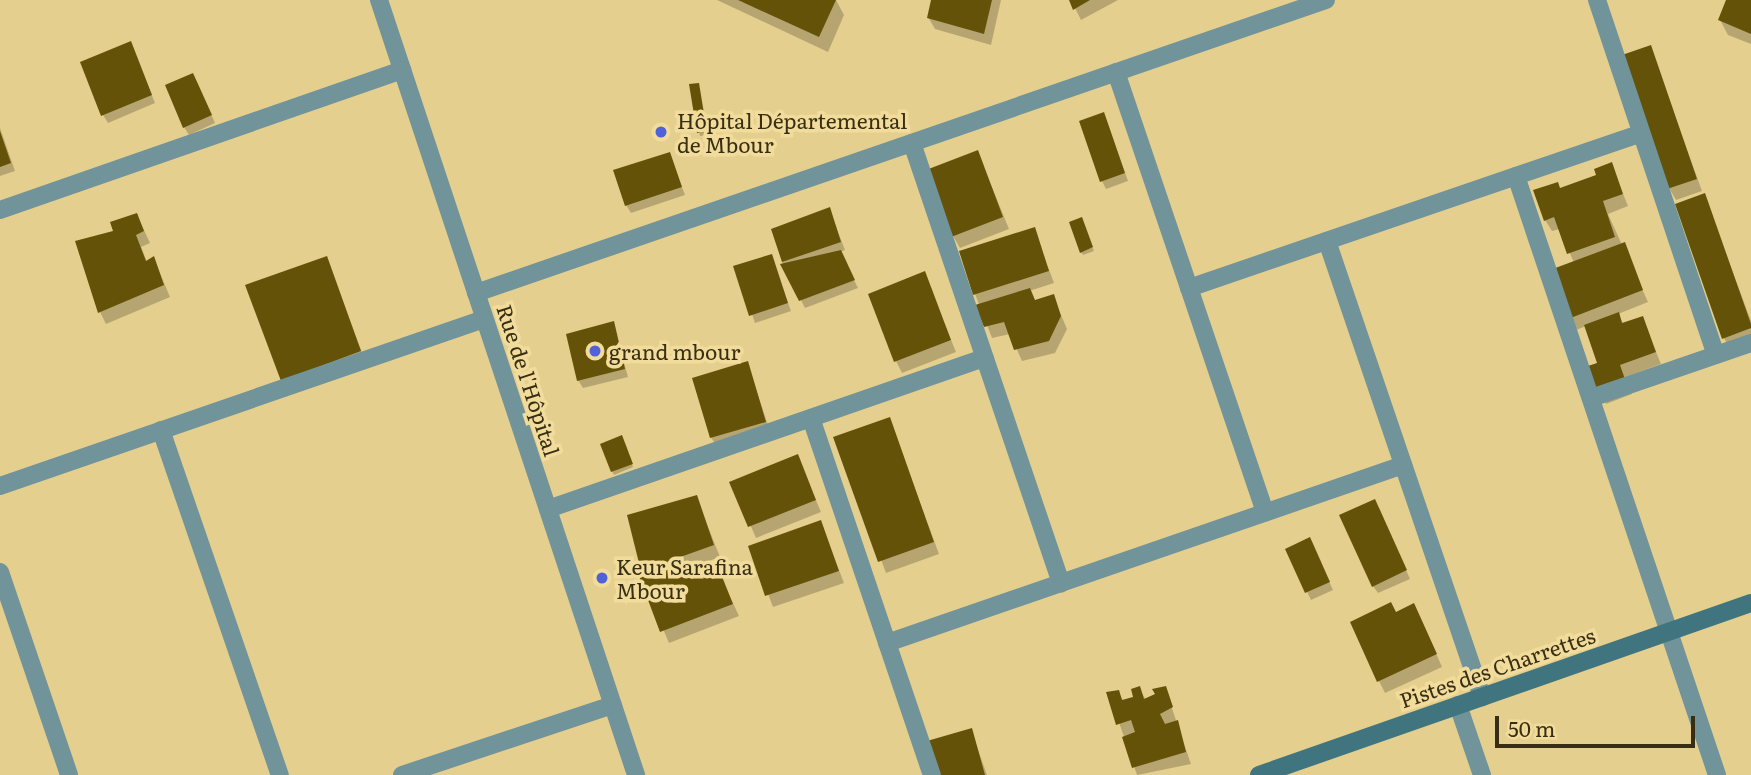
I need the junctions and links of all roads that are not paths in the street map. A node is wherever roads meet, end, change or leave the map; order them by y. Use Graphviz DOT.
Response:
graph roads {
  1 [pos="379,0"];
  2 [pos="1326,0"];
  3 [pos="1597,0"];
  4 [pos="402,69"];
  5 [pos="1116,72"];
  6 [pos="1642,133"];
  7 [pos="912,143"];
  8 [pos="1516,176"];
  9 [pos="0,210"];
  10 [pos="1327,241"];
  11 [pos="1189,288"];
  12 [pos="476,293"];
  13 [pos="484,319"];
  14 [pos="1751,343"];
  15 [pos="1716,355"];
  16 [pos="985,358"];
  17 [pos="1591,398"];
  18 [pos="811,418"];
  19 [pos="160,430"];
  20 [pos="1403,465"];
  21 [pos="0,486"];
  22 [pos="548,509"];
  23 [pos="1265,513"];
  24 [pos="0,572"];
  25 [pos="1061,583"];
  26 [pos="1751,603"];
  27 [pos="1670,631"];
  28 [pos="887,643"];
  29 [pos="1482,697"];
  30 [pos="613,705"];
  31 [pos="1458,705"];
  32 [pos="69,775"];
  33 [pos="279,775"];
  34 [pos="402,775"];
  35 [pos="636,775"];
  36 [pos="932,775"];
  37 [pos="1259,775"];
  38 [pos="1482,775"];
  39 [pos="1717,775"];
  1 -- 4 [label="street, Rue de l'Hôpital"];
  2 -- 5 [label="street"];
  3 -- 6 [label="street"];
  4 -- 9 [label="street"];
  4 -- 12 [label="street, Rue de l'Hôpital"];
  5 -- 7 [label="street"];
  5 -- 11 [label="street"];
  6 -- 8 [label="street"];
  6 -- 15 [label="street"];
  7 -- 12 [label="street"];
  7 -- 16 [label="street"];
  8 -- 10 [label="street"];
  8 -- 17 [label="street"];
  10 -- 11 [label="street"];
  10 -- 20 [label="street"];
  11 -- 23 [label="street"];
  12 -- 13 [label="street, Rue de l'Hôpital"];
  13 -- 19 [label="street"];
  13 -- 22 [label="street, Rue de l'Hôpital"];
  14 -- 15 [label="street"];
  15 -- 17 [label="street"];
  16 -- 18 [label="street"];
  16 -- 25 [label="street"];
  17 -- 27 [label="street"];
  18 -- 22 [label="street"];
  18 -- 28 [label="street"];
  19 -- 21 [label="street"];
  19 -- 33 [label="street"];
  20 -- 23 [label="street"];
  20 -- 29 [label="street"];
  22 -- 30 [label="street, Rue de l'Hôpital"];
  23 -- 25 [label="street"];
  24 -- 32 [label="street"];
  25 -- 28 [label="street"];
  26 -- 27 [label="main road, Pistes des Charrettes"];
  27 -- 29 [label="main road, Pistes des Charrettes"];
  27 -- 39 [label="street"];
  28 -- 36 [label="street"];
  29 -- 31 [label="main road, Pistes des Charrettes"];
  30 -- 34 [label="street"];
  30 -- 35 [label="street, Rue de l'Hôpital"];
  31 -- 37 [label="main road, Pistes des Charrettes"];
  31 -- 38 [label="street"];
}
